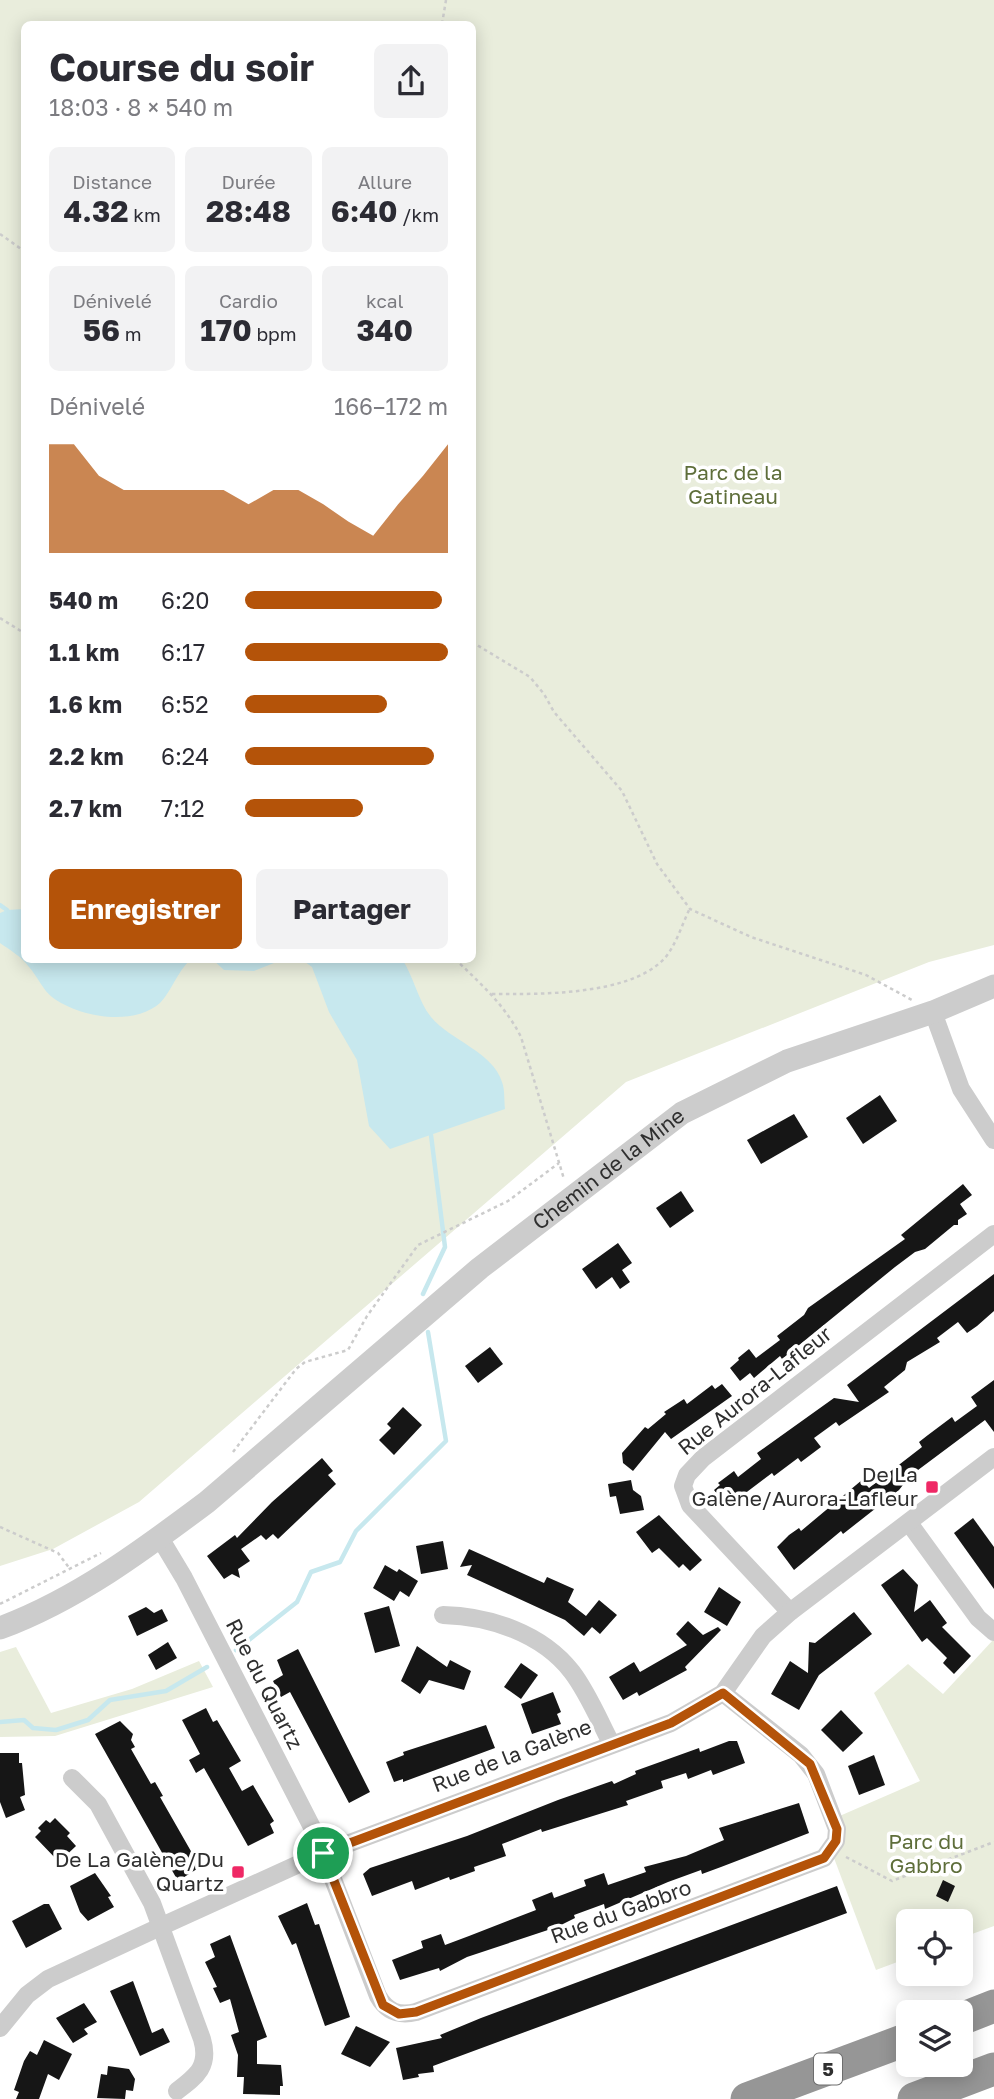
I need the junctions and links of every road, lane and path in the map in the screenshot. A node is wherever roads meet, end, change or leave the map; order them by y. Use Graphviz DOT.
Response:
graph roads {
  1 [pos="446,0"];
  2 [pos="442,21"];
  3 [pos="0,234"];
  4 [pos="21,249"];
  5 [pos="0,618"];
  6 [pos="21,631"];
  7 [pos="476,644"];
  8 [pos="690,909"];
  9 [pos="459,963"];
  10 [pos="994,986"];
  11 [pos="492,994"];
  12 [pos="933,1012"];
  13 [pos="994,1140"];
  14 [pos="559,1163"];
  15 [pos="570,1197"];
  16 [pos="994,1234"];
  17 [pos="230,1455"];
  18 [pos="994,1457"];
  19 [pos="909,1523"];
  20 [pos="0,1527"];
  21 [pos="160,1538"];
  22 [pos="104,1551"];
  23 [pos="75,1579"];
  24 [pos="0,1604"];
  25 [pos="790,1612"];
  26 [pos="443,1615"];
  27 [pos="0,1628"];
  28 [pos="994,1632"];
  29 [pos="723,1693"];
  30 [pos="611,1743"];
  31 [pos="72,1778"];
  32 [pos="994,1842"];
  33 [pos="831,1850"];
  34 [pos="323,1853"];
  35 [pos="162,1926"];
  36 [pos="994,2006"];
  37 [pos="973,2014"];
  38 [pos="0,2028"];
  39 [pos="896,2043"];
  40 [pos="994,2069"];
  41 [pos="177,2091"];
  42 [pos="747,2099"];
  43 [pos="914,2099"];
  1 -- 2 [label="path"];
  3 -- 4 [label="path"];
  5 -- 6 [label="path"];
  7 -- 8 [label="path"];
  8 -- 11 [label="path"];
  8 -- 12 [label="path"];
  9 -- 11 [label="path"];
  10 -- 12 [label="street, Chemin de la Mine"];
  11 -- 14 [label="path"];
  12 -- 13 [label="street"];
  12 -- 15 [label="street, Chemin de la Mine"];
  14 -- 15 [label="path"];
  14 -- 17 [label="path"];
  15 -- 21 [label="street, Chemin de la Mine"];
  16 -- 25 [label="street, Rue Aurora-Lafleur"];
  18 -- 19 [label="street, Rue de la Galène"];
  19 -- 25 [label="street, Rue de la Galène"];
  19 -- 28 [label="street"];
  20 -- 23 [label="path"];
  21 -- 23 [label="street, Chemin de la Mine"];
  21 -- 34 [label="street, Rue du Quartz"];
  22 -- 23 [label="path"];
  23 -- 24 [label="path"];
  23 -- 27 [label="street, Chemin de la Mine"];
  25 -- 29 [label="street, Rue de la Galène"];
  26 -- 30 [label="street"];
  29 -- 30 [label="street, Rue de la Galène"];
  29 -- 33 [label="street"];
  30 -- 34 [label="street, Rue de la Galène"];
  31 -- 35 [label="street"];
  32 -- 33 [label="path"];
  33 -- 34 [label="street, Rue du Gabbro"];
  34 -- 35 [label="street, Rue de la Galène"];
  35 -- 38 [label="street, Rue de la Galène"];
  35 -- 41 [label="street"];
  36 -- 37 [label="highway"];
  39 -- 42 [label="highway, 5"];
  40 -- 43 [label="highway"];
}
